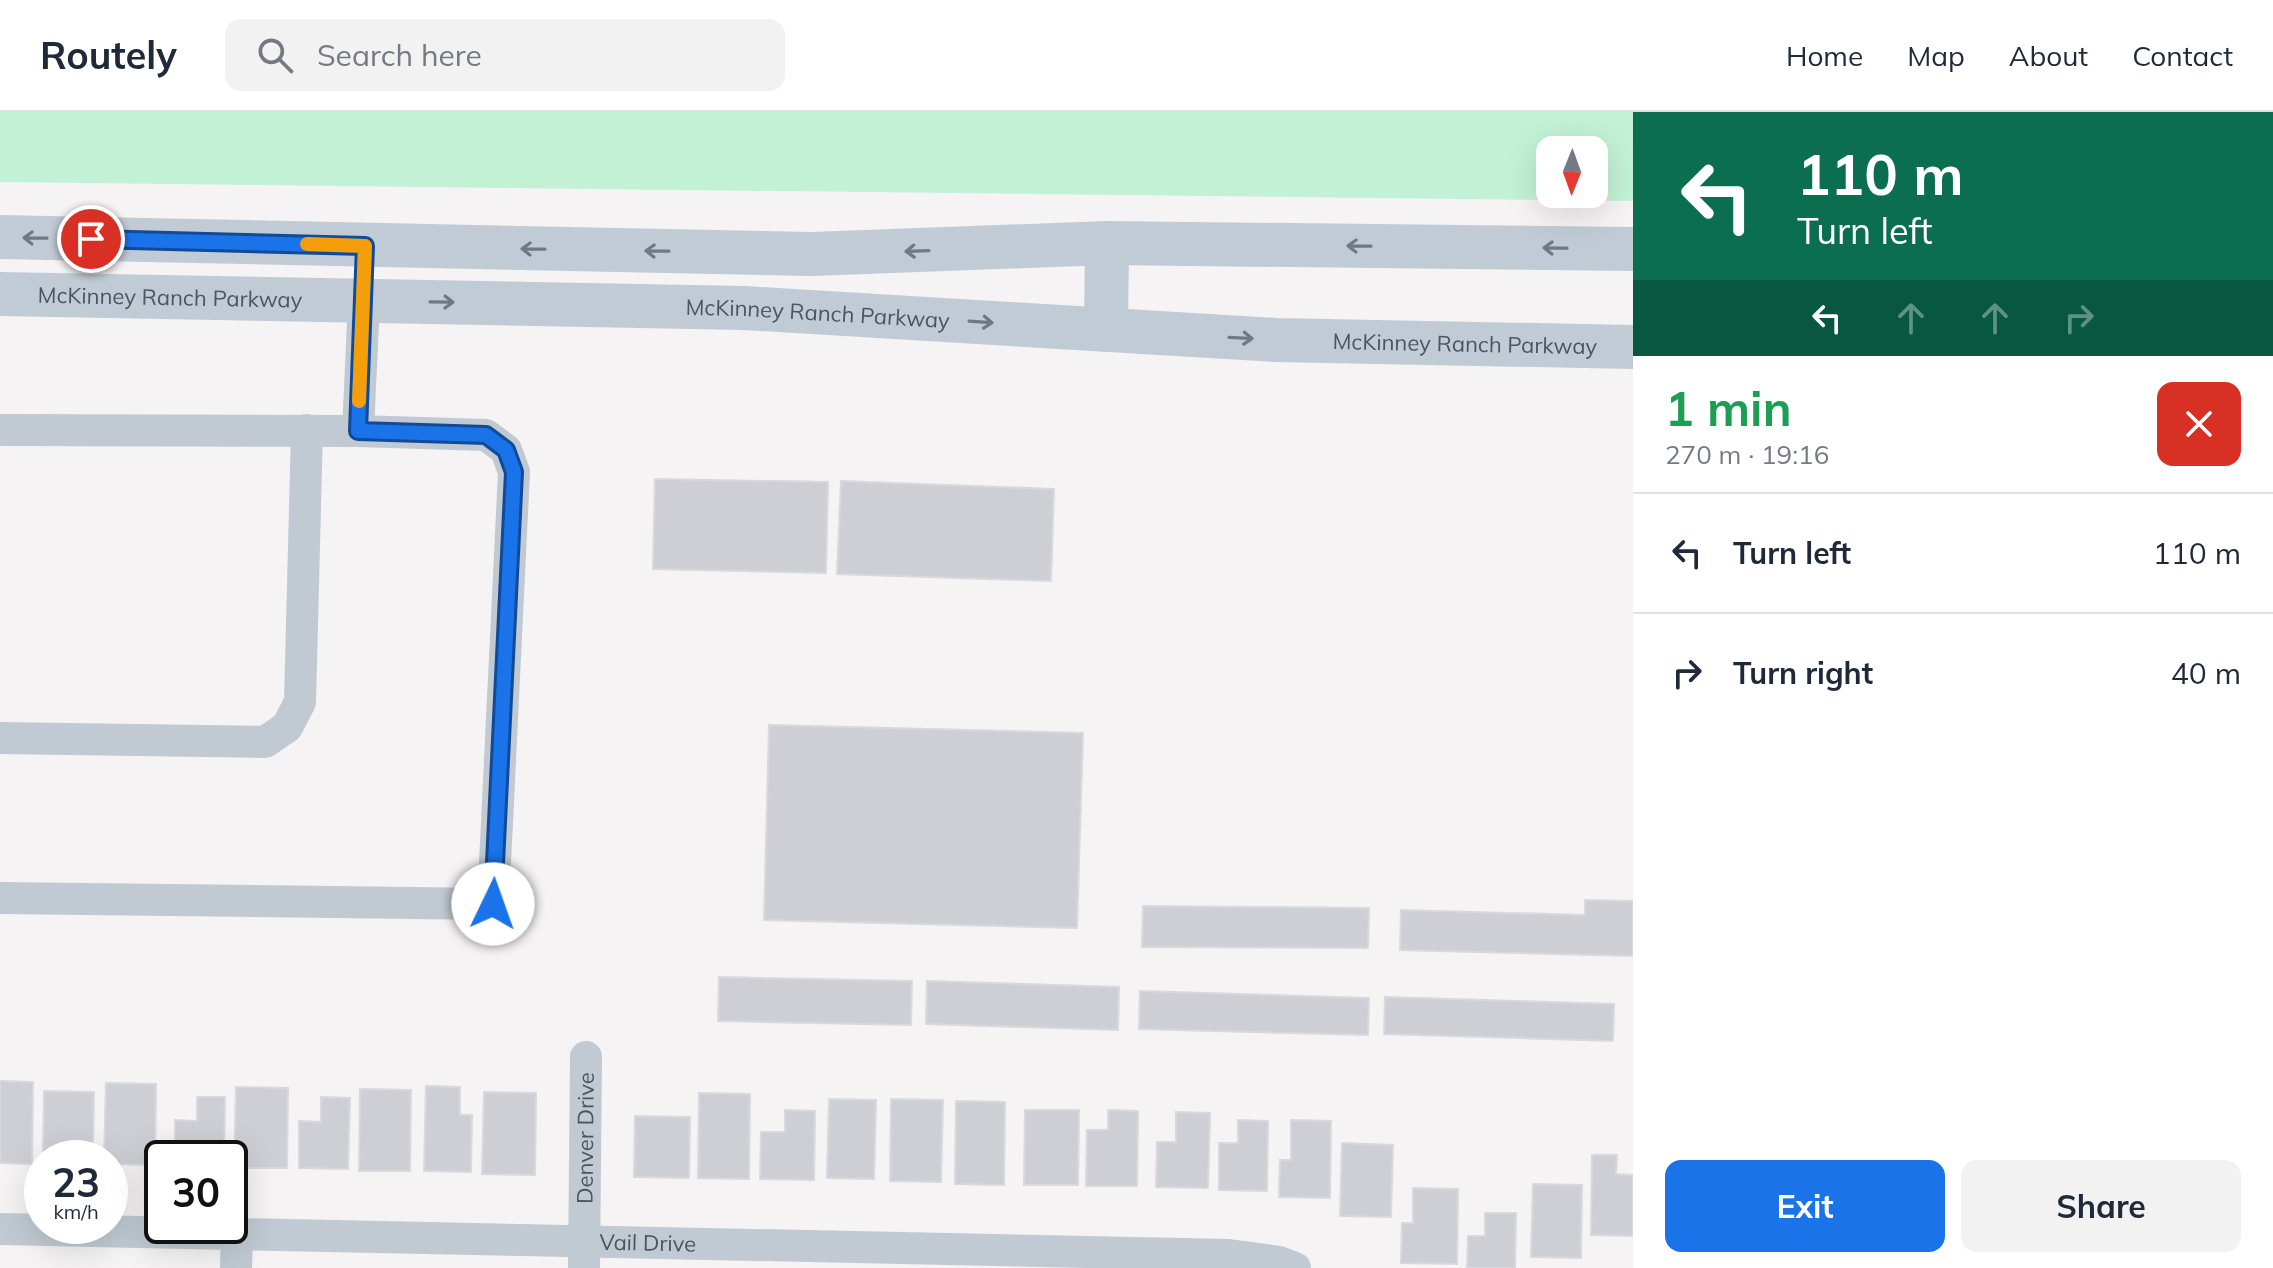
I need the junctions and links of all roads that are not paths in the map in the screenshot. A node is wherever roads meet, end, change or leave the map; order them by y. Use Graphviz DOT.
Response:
graph roads {
  1 [pos="0,237"];
  2 [pos="1107,243"];
  3 [pos="365,246"];
  4 [pos="1633,249"];
  5 [pos="0,294"];
  6 [pos="364,301"];
  7 [pos="1106,330"];
  8 [pos="1633,347"];
  9 [pos="0,430"];
  10 [pos="307,430"];
  11 [pos="358,431"];
  12 [pos="0,738"];
  13 [pos="0,898"];
  14 [pos="586,1057"];
  15 [pos="0,1229"];
  16 [pos="144,1232"];
  17 [pos="248,1235"];
  18 [pos="237,1244"];
  19 [pos="584,1255"];
  20 [pos="940,1258"];
  21 [pos="236,1268"];
  22 [pos="1295,1268"];
  3 -- 1 [label="main road, one-way"];
  2 -- 3 [label="main road, one-way"];
  4 -- 2 [label="main road, one-way"];
  2 -- 7 [label="main road"];
  3 -- 6 [label="main road"];
  5 -- 6 [label="main road, McKinney Ranch Parkway"];
  6 -- 7 [label="main road, McKinney Ranch Parkway, one-way"];
  6 -- 11 [label="street"];
  7 -- 8 [label="main road, McKinney Ranch Parkway, one-way"];
  9 -- 10 [label="street"];
  10 -- 11 [label="street"];
  10 -- 12 [label="street"];
  11 -- 13 [label="street"];
  14 -- 19 [label="street, Denver Drive"];
  15 -- 16 [label="street, Vail Drive"];
  17 -- 19 [label="street, Vail Drive"];
  18 -- 21 [label="street"];
  19 -- 20 [label="street, Vail Drive"];
  20 -- 22 [label="street, Vail Drive"];
}
